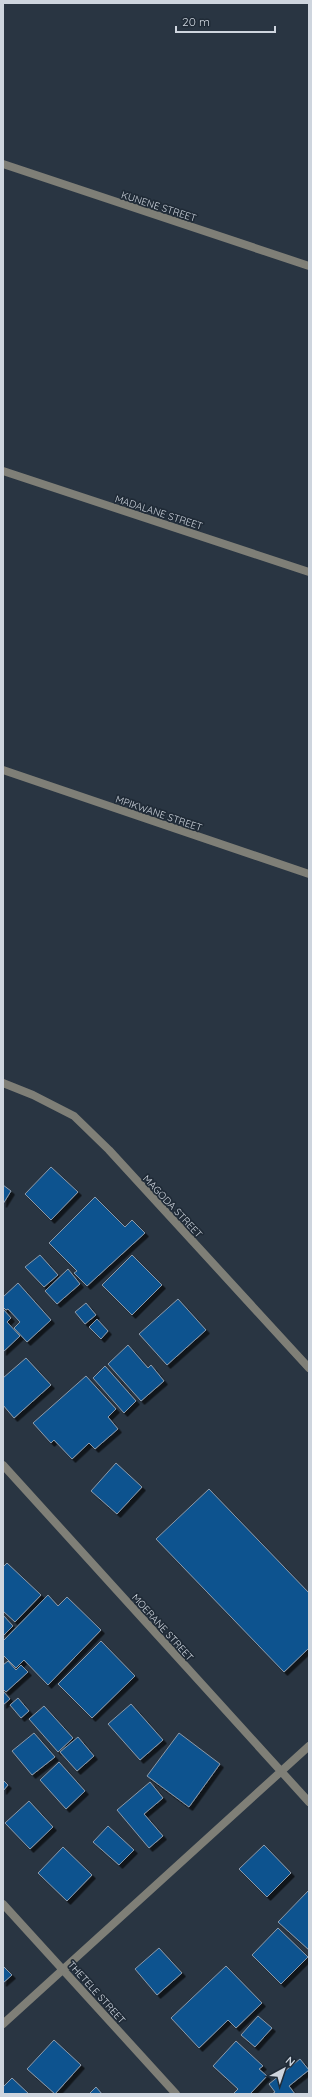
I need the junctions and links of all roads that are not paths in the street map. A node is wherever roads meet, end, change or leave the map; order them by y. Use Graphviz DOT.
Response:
graph roads {
  1 [pos="3,164"];
  2 [pos="309,266"];
  3 [pos="3,471"];
  4 [pos="309,572"];
  5 [pos="3,770"];
  6 [pos="309,874"];
  7 [pos="3,1083"];
  8 [pos="309,1368"];
  9 [pos="3,1465"];
  10 [pos="309,1746"];
  11 [pos="281,1772"];
  12 [pos="309,1802"];
  13 [pos="3,1904"];
  14 [pos="62,1970"];
  15 [pos="3,2024"];
  16 [pos="176,2094"];
  1 -- 2 [label="street, KUNENE STREET"];
  3 -- 4 [label="street, MADALANE STREET"];
  5 -- 6 [label="street, MPIKWANE STREET"];
  7 -- 8 [label="street, MAGODA STREET"];
  9 -- 11 [label="street, MOERANE STREET"];
  10 -- 11 [label="street"];
  11 -- 12 [label="street, MOERANE STREET"];
  11 -- 14 [label="street"];
  13 -- 14 [label="street, THETELE STREET"];
  14 -- 15 [label="street"];
  14 -- 16 [label="street, THETELE STREET"];
}
